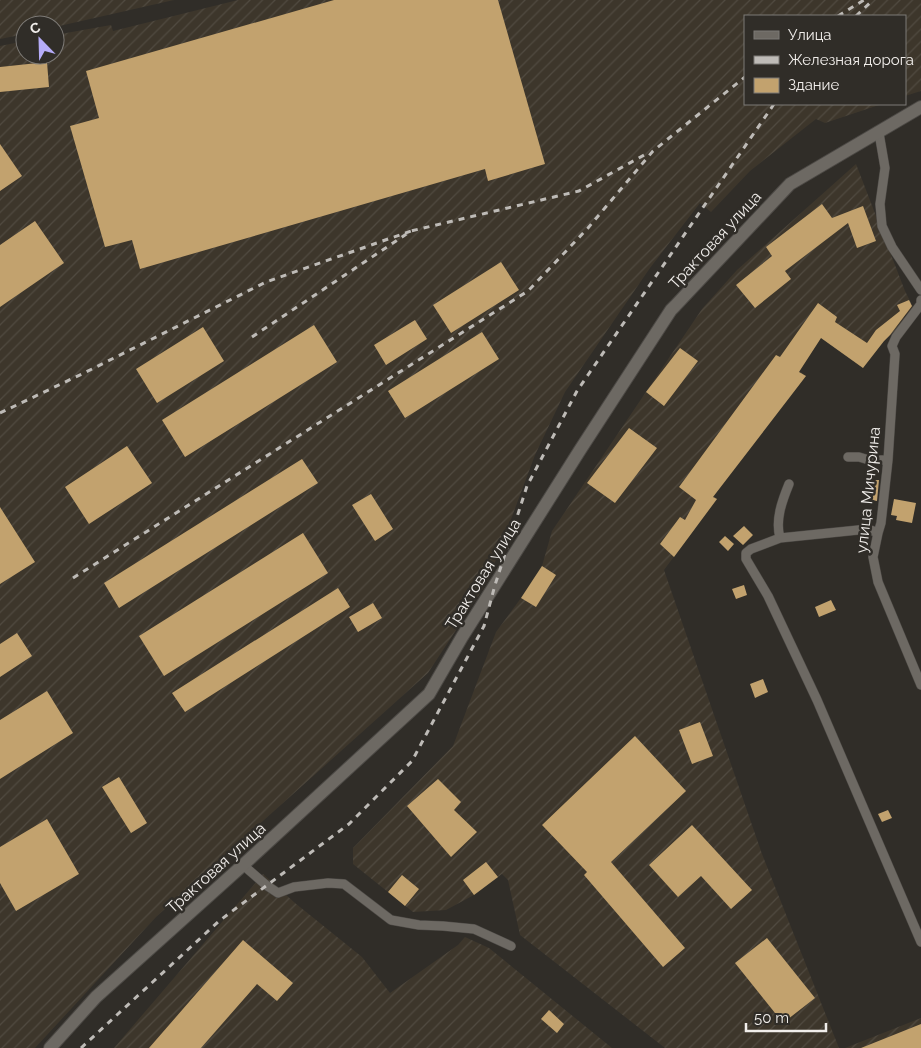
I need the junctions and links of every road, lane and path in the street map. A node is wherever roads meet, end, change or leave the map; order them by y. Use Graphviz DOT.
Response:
graph roads {
  1 [pos="921,107"];
  2 [pos="878,133"];
  3 [pos="921,290"];
  4 [pos="921,300"];
  5 [pos="848,457"];
  6 [pos="888,460"];
  7 [pos="789,484"];
  8 [pos="878,533"];
  9 [pos="780,538"];
  10 [pos="920,679"];
  11 [pos="243,866"];
  12 [pos="921,942"];
  13 [pos="511,946"];
  14 [pos="50,1048"];
  1 -- 2 [label="main road, Трактовая улица"];
  2 -- 3 [label="street"];
  2 -- 11 [label="main road, Трактовая улица"];
  4 -- 6 [label="street, улица Мичурина"];
  5 -- 6 [label="street"];
  6 -- 8 [label="street, улица Мичурина"];
  7 -- 9 [label="street"];
  8 -- 9 [label="street"];
  8 -- 10 [label="street, улица Мичурина"];
  9 -- 12 [label="street"];
  11 -- 13 [label="street"];
  11 -- 14 [label="main road, Трактовая улица"];
}
